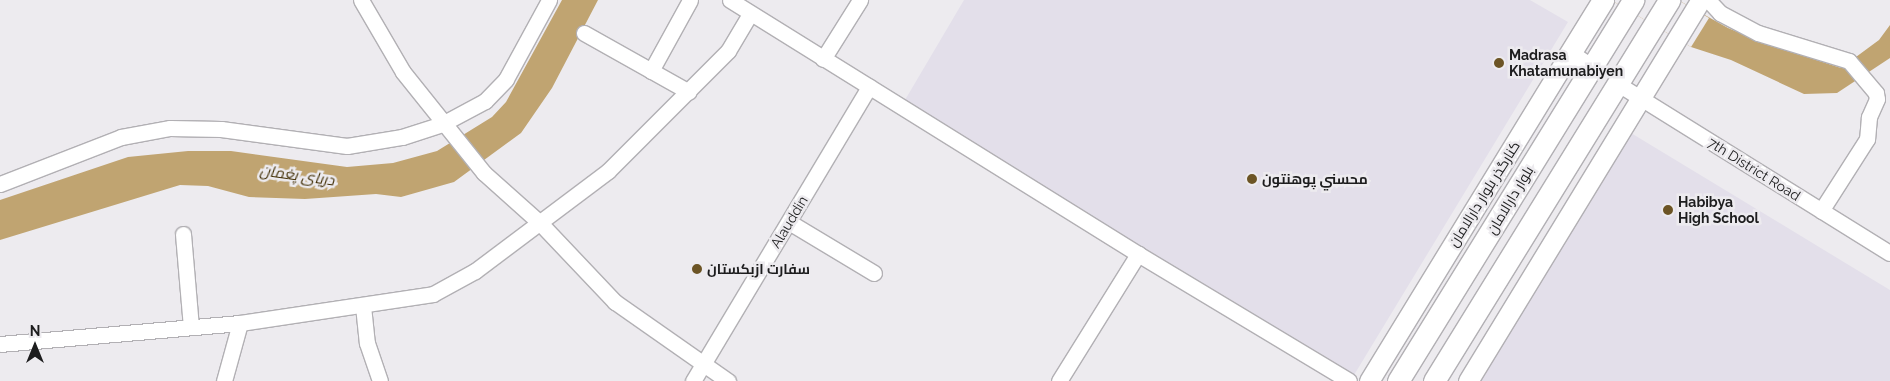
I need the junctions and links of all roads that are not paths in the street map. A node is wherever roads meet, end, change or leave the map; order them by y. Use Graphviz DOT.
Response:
graph roads {
  1 [pos="362,0"];
  2 [pos="549,0"];
  3 [pos="690,0"];
  4 [pos="730,0"];
  5 [pos="860,0"];
  6 [pos="1633,0"];
  7 [pos="1669,0"];
  8 [pos="1601,3"];
  9 [pos="1702,3"];
  10 [pos="750,14"];
  11 [pos="584,33"];
  12 [pos="1569,55"];
  13 [pos="823,59"];
  14 [pos="1590,68"];
  15 [pos="651,71"];
  16 [pos="1618,84"];
  17 [pos="869,87"];
  18 [pos="689,92"];
  19 [pos="1641,99"];
  20 [pos="444,127"];
  21 [pos="1532,162"];
  22 [pos="1559,179"];
  23 [pos="0,184"];
  24 [pos="1821,211"];
  25 [pos="789,222"];
  26 [pos="541,224"];
  27 [pos="183,234"];
  28 [pos="1890,253"];
  29 [pos="1138,254"];
  30 [pos="874,273"];
  31 [pos="363,306"];
  32 [pos="240,323"];
  33 [pos="191,327"];
  34 [pos="0,344"];
  35 [pos="702,366"];
  36 [pos="224,381"];
  37 [pos="380,381"];
  38 [pos="693,381"];
  39 [pos="728,381"];
  40 [pos="1059,381"];
  41 [pos="1349,381"];
  42 [pos="1369,381"];
  43 [pos="1398,381"];
  44 [pos="1434,381"];
  45 [pos="1468,381"];
  1 -- 20 [label="street"];
  2 -- 20 [label="street"];
  3 -- 15 [label="street"];
  4 -- 10 [label="street"];
  5 -- 13 [label="street"];
  6 -- 14 [label="main road, بلوار دارالامان"];
  7 -- 16 [label="main road"];
  8 -- 12 [label="main road, کنارگذر بلوار دارالامان"];
  9 -- 19 [label="street"];
  9 -- 24 [label="street"];
  10 -- 13 [label="street"];
  10 -- 18 [label="street"];
  11 -- 15 [label="street"];
  12 -- 14 [label="main road"];
  12 -- 42 [label="street, کنارگذر بلوار دارالامان"];
  13 -- 17 [label="street"];
  14 -- 21 [label="main road, بلوار دارالامان"];
  15 -- 18 [label="street"];
  16 -- 19 [label="street, 7th District Road"];
  16 -- 22 [label="main road"];
  17 -- 25 [label="street, Alauddin"];
  17 -- 29 [label="street"];
  18 -- 26 [label="street"];
  19 -- 24 [label="street, 7th District Road"];
  19 -- 45 [label="street"];
  20 -- 23 [label="street"];
  20 -- 26 [label="street"];
  21 -- 22 [label="main road"];
  21 -- 43 [label="main road, بلوار دارالامان"];
  22 -- 44 [label="main road"];
  24 -- 28 [label="street, 7th District Road"];
  25 -- 30 [label="street"];
  25 -- 35 [label="street, Alauddin"];
  26 -- 31 [label="street"];
  26 -- 35 [label="street"];
  27 -- 33 [label="street"];
  29 -- 40 [label="street"];
  29 -- 41 [label="street"];
  31 -- 32 [label="street"];
  31 -- 37 [label="street"];
  32 -- 33 [label="street"];
  32 -- 36 [label="street"];
  33 -- 34 [label="street"];
  35 -- 38 [label="street, Alauddin"];
  35 -- 39 [label="street"];
}
